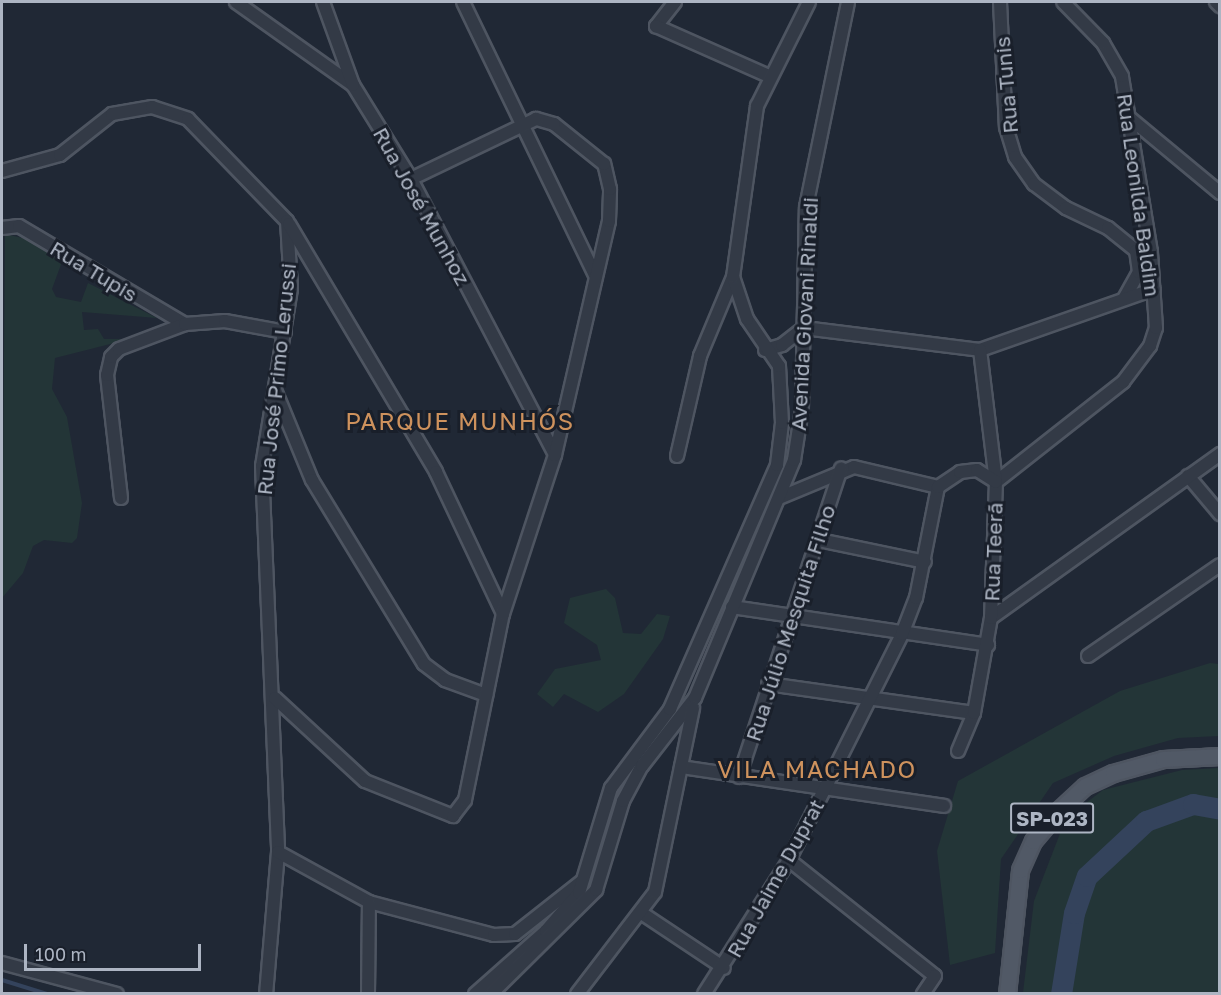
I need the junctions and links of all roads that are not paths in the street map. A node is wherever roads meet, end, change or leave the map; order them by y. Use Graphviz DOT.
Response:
graph roads {
  1 [pos="236,2"];
  2 [pos="323,2"];
  3 [pos="463,2"];
  4 [pos="675,2"];
  5 [pos="809,2"];
  6 [pos="848,2"];
  7 [pos="1000,2"];
  8 [pos="1063,2"];
  9 [pos="1216,2"];
  10 [pos="1220,6"];
  11 [pos="769,76"];
  12 [pos="353,85"];
  13 [pos="1131,118"];
  14 [pos="525,122"];
  15 [pos="2,171"];
  16 [pos="411,179"];
  17 [pos="1220,193"];
  18 [pos="287,220"];
  19 [pos="2,228"];
  20 [pos="1136,251"];
  21 [pos="1151,252"];
  22 [pos="596,277"];
  23 [pos="734,277"];
  24 [pos="1154,289"];
  25 [pos="1123,300"];
  26 [pos="185,324"];
  27 [pos="804,328"];
  28 [pos="285,332"];
  29 [pos="765,350"];
  30 [pos="980,350"];
  31 [pos="274,387"];
  32 [pos="555,454"];
  33 [pos="1220,454"];
  34 [pos="677,456"];
  35 [pos="840,468"];
  36 [pos="1188,476"];
  37 [pos="996,482"];
  38 [pos="938,487"];
  39 [pos="121,498"];
  40 [pos="780,498"];
  41 [pos="1220,514"];
  42 [pos="819,540"];
  43 [pos="925,562"];
  44 [pos="1220,565"];
  45 [pos="1206,575"];
  46 [pos="1220,580"];
  47 [pos="732,607"];
  48 [pos="504,614"];
  49 [pos="991,618"];
  50 [pos="790,620"];
  51 [pos="902,634"];
  52 [pos="988,645"];
  53 [pos="1088,656"];
  54 [pos="687,673"];
  55 [pos="701,683"];
  56 [pos="768,684"];
  57 [pos="486,694"];
  58 [pos="275,698"];
  59 [pos="870,701"];
  60 [pos="673,702"];
  61 [pos="693,702"];
  62 [pos="974,713"];
  63 [pos="958,751"];
  64 [pos="1220,756"];
  65 [pos="681,767"];
  66 [pos="739,777"];
  67 [pos="825,790"];
  68 [pos="944,806"];
  69 [pos="278,852"];
  70 [pos="789,860"];
  71 [pos="584,879"];
  72 [pos="599,882"];
  73 [pos="369,902"];
  74 [pos="643,914"];
  75 [pos="2,963"];
  76 [pos="724,968"];
  77 [pos="117,993"];
  78 [pos="266,993"];
  79 [pos="368,993"];
  80 [pos="476,993"];
  81 [pos="491,993"];
  82 [pos="577,993"];
  83 [pos="704,993"];
  84 [pos="923,993"];
  85 [pos="1007,993"];
  1 -- 12 [label="street, Rua José Munhoz"];
  2 -- 12 [label="street"];
  3 -- 14 [label="street"];
  4 -- 11 [label="street"];
  5 -- 11 [label="street, Avenida Giovani Rinaldi"];
  6 -- 27 [label="street, Avenida Giovani Rinaldi"];
  7 -- 20 [label="street, Rua Tunis"];
  8 -- 13 [label="street, Rua Leonilda Baldim"];
  9 -- 10 [label="street"];
  11 -- 23 [label="street, Avenida Giovani Rinaldi"];
  12 -- 16 [label="street, Rua José Munhoz"];
  13 -- 17 [label="street"];
  13 -- 21 [label="street, Rua Leonilda Baldim"];
  14 -- 16 [label="street"];
  14 -- 22 [label="street"];
  14 -- 22 [label="street"];
  15 -- 18 [label="street"];
  16 -- 32 [label="street, Rua José Munhoz"];
  18 -- 28 [label="street, Rua José Primo Lerussi"];
  18 -- 48 [label="street"];
  19 -- 26 [label="street, Rua Tupis"];
  20 -- 21 [label="street, Rua Tunis"];
  20 -- 25 [label="street"];
  21 -- 24 [label="street, Rua Leonilda Baldim"];
  22 -- 32 [label="street"];
  23 -- 29 [label="street, Avenida Giovani Rinaldi"];
  23 -- 34 [label="street"];
  24 -- 25 [label="street"];
  24 -- 37 [label="street, Rua Leonilda Baldim"];
  25 -- 30 [label="street"];
  26 -- 28 [label="street"];
  26 -- 39 [label="street"];
  27 -- 29 [label="street"];
  27 -- 30 [label="street"];
  27 -- 40 [label="street, Avenida Giovani Rinaldi"];
  28 -- 31 [label="street, Rua José Primo Lerussi"];
  29 -- 54 [label="street, Avenida Giovani Rinaldi"];
  30 -- 37 [label="street, Rua Teerã"];
  31 -- 57 [label="street"];
  31 -- 58 [label="street, Rua José Primo Lerussi"];
  32 -- 48 [label="street"];
  33 -- 36 [label="street"];
  35 -- 38 [label="street"];
  35 -- 40 [label="street"];
  35 -- 42 [label="street, Rua Júlio Mesquita Filho"];
  36 -- 41 [label="street"];
  36 -- 49 [label="street"];
  37 -- 38 [label="street"];
  37 -- 49 [label="street, Rua Teerã"];
  38 -- 43 [label="street, Rua Jaime Duprat"];
  40 -- 47 [label="street, Avenida Giovani Rinaldi"];
  42 -- 43 [label="street"];
  42 -- 50 [label="street, Rua Júlio Mesquita Filho"];
  43 -- 51 [label="street, Rua Jaime Duprat"];
  44 -- 45 [label="street"];
  45 -- 46 [label="street"];
  45 -- 53 [label="street"];
  47 -- 50 [label="street"];
  47 -- 55 [label="street, Avenida Giovani Rinaldi"];
  48 -- 57 [label="street"];
  49 -- 52 [label="street, Rua Teerã"];
  50 -- 51 [label="street"];
  50 -- 56 [label="street, Rua Júlio Mesquita Filho"];
  51 -- 52 [label="street"];
  51 -- 59 [label="street, Rua Jaime Duprat"];
  52 -- 62 [label="street, Rua Teerã"];
  54 -- 55 [label="street"];
  54 -- 60 [label="street, Avenida Giovani Rinaldi"];
  55 -- 61 [label="street, Avenida Giovani Rinaldi"];
  56 -- 59 [label="street"];
  56 -- 66 [label="street, Rua Júlio Mesquita Filho"];
  57 -- 58 [label="street"];
  58 -- 69 [label="street, Rua José Primo Lerussi"];
  59 -- 62 [label="street"];
  59 -- 67 [label="street, Rua Jaime Duprat"];
  60 -- 61 [label="street"];
  60 -- 71 [label="street, Avenida Giovani Rinaldi"];
  61 -- 65 [label="street"];
  61 -- 72 [label="street, Avenida Giovani Rinaldi"];
  62 -- 63 [label="street, Rua Teerã"];
  64 -- 85 [label="main road, SP-023"];
  65 -- 66 [label="street"];
  65 -- 74 [label="street"];
  66 -- 67 [label="street"];
  67 -- 68 [label="street"];
  67 -- 70 [label="street, Rua Jaime Duprat"];
  69 -- 73 [label="street"];
  69 -- 78 [label="street, Rua José Primo Lerussi"];
  70 -- 76 [label="street, Rua Jaime Duprat"];
  70 -- 84 [label="street"];
  71 -- 72 [label="street"];
  71 -- 73 [label="street"];
  71 -- 80 [label="street, Avenida Giovani Rinaldi"];
  72 -- 81 [label="street, Avenida Giovani Rinaldi"];
  73 -- 79 [label="street"];
  74 -- 76 [label="street"];
  74 -- 82 [label="street"];
  75 -- 77 [label="street"];
  76 -- 83 [label="street, Rua Jaime Duprat"];
}
